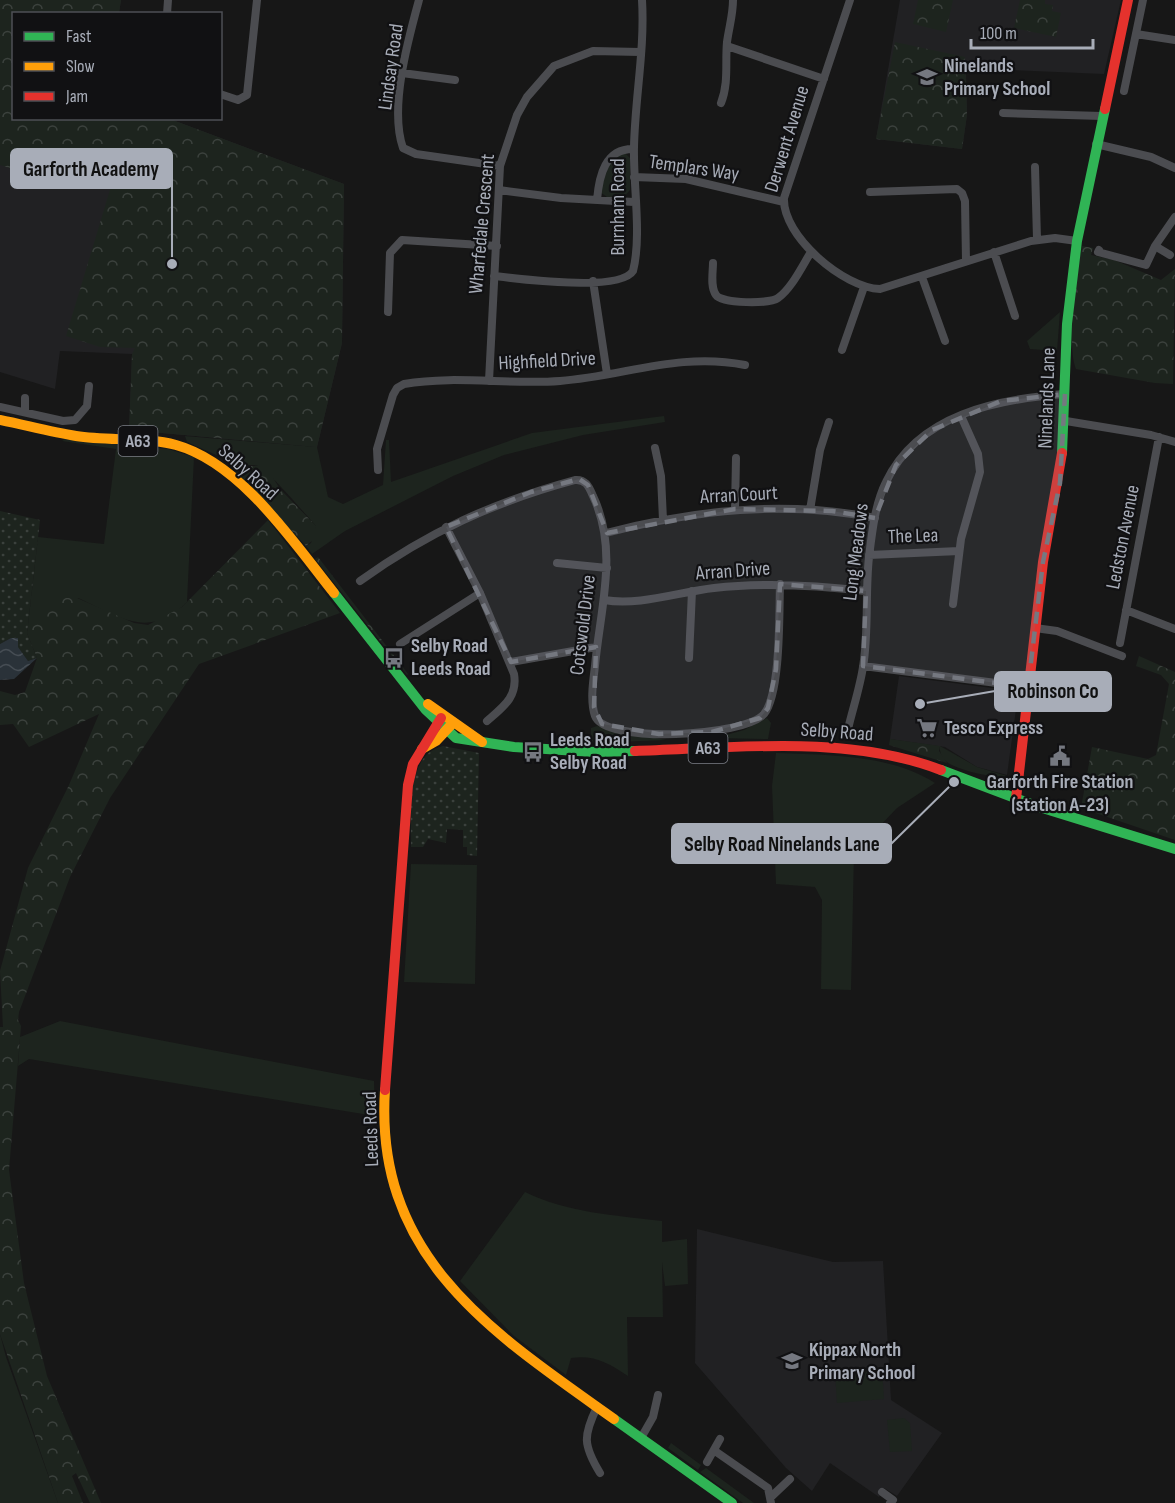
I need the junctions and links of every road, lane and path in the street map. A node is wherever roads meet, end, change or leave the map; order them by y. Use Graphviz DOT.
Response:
graph roads {
  1 [pos="256,0"];
  2 [pos="419,0"];
  3 [pos="642,0"];
  4 [pos="733,0"];
  5 [pos="850,0"];
  6 [pos="1128,0"];
  7 [pos="1143,0"];
  8 [pos="1136,34"];
  9 [pos="1175,40"];
  10 [pos="727,46"];
  11 [pos="640,52"];
  12 [pos="402,73"];
  13 [pos="824,79"];
  14 [pos="455,80"];
  15 [pos="1124,91"];
  16 [pos="222,94"];
  17 [pos="721,103"];
  18 [pos="1003,113"];
  19 [pos="1102,116"];
  20 [pos="1096,144"];
  21 [pos="634,149"];
  22 [pos="500,166"];
  23 [pos="1035,167"];
  24 [pos="1175,168"];
  25 [pos="634,177"];
  26 [pos="499,190"];
  27 [pos="870,192"];
  28 [pos="597,200"];
  29 [pos="634,201"];
  30 [pos="784,201"];
  31 [pos="1175,217"];
  32 [pos="1037,239"];
  33 [pos="1077,241"];
  34 [pos="497,246"];
  35 [pos="1155,246"];
  36 [pos="1099,250"];
  37 [pos="811,252"];
  38 [pos="994,252"];
  39 [pos="1170,255"];
  40 [pos="966,261"];
  41 [pos="713,263"];
  42 [pos="494,276"];
  43 [pos="922,277"];
  44 [pos="593,281"];
  45 [pos="864,287"];
  46 [pos="388,312"];
  47 [pos="1015,316"];
  48 [pos="945,341"];
  49 [pos="842,350"];
  50 [pos="746,365"];
  51 [pos="608,374"];
  52 [pos="489,381"];
  53 [pos="89,386"];
  54 [pos="1065,393"];
  55 [pos="25,398"];
  56 [pos="0,407"];
  57 [pos="26,412"];
  58 [pos="961,416"];
  59 [pos="0,420"];
  60 [pos="1066,421"];
  61 [pos="829,422"];
  62 [pos="1159,438"];
  63 [pos="1175,442"];
  64 [pos="655,448"];
  65 [pos="736,458"];
  66 [pos="378,470"];
  67 [pos="735,509"];
  68 [pos="810,510"];
  69 [pos="875,518"];
  70 [pos="663,520"];
  71 [pos="446,526"];
  72 [pos="606,533"];
  73 [pos="959,551"];
  74 [pos="869,555"];
  75 [pos="557,563"];
  76 [pos="607,568"];
  77 [pos="360,581"];
  78 [pos="780,584"];
  79 [pos="692,591"];
  80 [pos="866,591"];
  81 [pos="480,593"];
  82 [pos="604,600"];
  83 [pos="953,604"];
  84 [pos="1126,610"];
  85 [pos="1035,628"];
  86 [pos="1175,629"];
  87 [pos="1119,643"];
  88 [pos="400,644"];
  89 [pos="596,647"];
  90 [pos="1122,656"];
  91 [pos="689,658"];
  92 [pos="511,662"];
  93 [pos="863,666"];
  94 [pos="1028,687"];
  95 [pos="487,721"];
  96 [pos="445,722"];
  97 [pos="848,729"];
  98 [pos="1016,799"];
  99 [pos="1175,849"];
  100 [pos="658,1395"];
  101 [pos="597,1407"];
  102 [pos="642,1438"];
  103 [pos="720,1439"];
  104 [pos="715,1451"];
  105 [pos="707,1462"];
  106 [pos="600,1473"];
  107 [pos="789,1479"];
  108 [pos="882,1492"];
  109 [pos="772,1500"];
  110 [pos="732,1503"];
  111 [pos="890,1503"];
  1 -- 16 [label="street"];
  2 -- 12 [label="street, Lindsay Road"];
  3 -- 11 [label="street, Burnham Road"];
  4 -- 10 [label="street"];
  5 -- 13 [label="street, Derwent Avenue"];
  6 -- 19 [label="main road, Ninelands Lane"];
  7 -- 8 [label="street"];
  8 -- 9 [label="street"];
  8 -- 15 [label="street"];
  10 -- 13 [label="street"];
  10 -- 17 [label="street"];
  11 -- 21 [label="street, Burnham Road"];
  11 -- 22 [label="street, Wharfedale Crescent"];
  12 -- 14 [label="street"];
  12 -- 22 [label="street, Lindsay Road"];
  13 -- 30 [label="street, Derwent Avenue"];
  18 -- 19 [label="street"];
  19 -- 20 [label="main road, Ninelands Lane"];
  20 -- 24 [label="street"];
  20 -- 33 [label="main road, Ninelands Lane"];
  21 -- 25 [label="street, Burnham Road"];
  21 -- 28 [label="street"];
  22 -- 26 [label="street, Wharfedale Crescent"];
  23 -- 32 [label="street"];
  25 -- 29 [label="street, Burnham Road"];
  25 -- 30 [label="street, Templars Way"];
  26 -- 28 [label="street"];
  26 -- 34 [label="street, Wharfedale Crescent"];
  27 -- 40 [label="street"];
  28 -- 29 [label="street"];
  29 -- 44 [label="street, Burnham Road"];
  30 -- 37 [label="street, Derwent Avenue"];
  31 -- 35 [label="street"];
  32 -- 33 [label="street"];
  32 -- 38 [label="street"];
  33 -- 54 [label="main road, Ninelands Lane"];
  34 -- 42 [label="street, Wharfedale Crescent"];
  34 -- 46 [label="street"];
  35 -- 36 [label="street"];
  35 -- 39 [label="street"];
  37 -- 41 [label="street"];
  37 -- 45 [label="street, Derwent Avenue"];
  38 -- 40 [label="street"];
  38 -- 47 [label="street"];
  40 -- 43 [label="street"];
  42 -- 44 [label="street, Burnham Road"];
  42 -- 52 [label="street, Wharfedale Crescent"];
  43 -- 45 [label="street"];
  43 -- 48 [label="street"];
  44 -- 51 [label="street"];
  45 -- 49 [label="street"];
  50 -- 51 [label="street, Highfield Drive"];
  51 -- 52 [label="street, Highfield Drive"];
  52 -- 66 [label="street, Highfield Drive"];
  53 -- 57 [label="street"];
  54 -- 58 [label="street, Long Meadows"];
  54 -- 60 [label="main road, Ninelands Lane"];
  55 -- 57 [label="street"];
  56 -- 57 [label="street"];
  58 -- 69 [label="street, Long Meadows"];
  58 -- 73 [label="street"];
  59 -- 96 [label="main road, Selby Road / A63"];
  60 -- 62 [label="street"];
  60 -- 85 [label="main road, Ninelands Lane"];
  61 -- 68 [label="street"];
  62 -- 63 [label="street"];
  62 -- 84 [label="street, Ledston Avenue"];
  64 -- 70 [label="street"];
  65 -- 67 [label="street"];
  67 -- 68 [label="street, Arran Court"];
  67 -- 70 [label="street, Arran Court"];
  68 -- 69 [label="street, Arran Court"];
  69 -- 74 [label="street, Long Meadows"];
  70 -- 72 [label="street, Arran Court"];
  71 -- 72 [label="street, Cotswold Drive"];
  71 -- 77 [label="street, Cotswold Drive"];
  71 -- 81 [label="street"];
  72 -- 76 [label="street, Cotswold Drive"];
  73 -- 74 [label="street, The Lea"];
  73 -- 83 [label="street"];
  74 -- 80 [label="street, Long Meadows"];
  75 -- 76 [label="street"];
  76 -- 82 [label="street, Cotswold Drive"];
  78 -- 79 [label="street, Arran Drive"];
  78 -- 80 [label="street, Arran Drive"];
  78 -- 89 [label="street, Cotswold Drive"];
  79 -- 82 [label="street, Arran Drive"];
  79 -- 91 [label="street"];
  80 -- 93 [label="street, Long Meadows"];
  81 -- 88 [label="street"];
  81 -- 92 [label="street"];
  82 -- 89 [label="street, Cotswold Drive"];
  84 -- 86 [label="street"];
  84 -- 87 [label="street, Ledston Avenue"];
  85 -- 90 [label="street"];
  85 -- 94 [label="main road, Ninelands Lane"];
  89 -- 92 [label="street"];
  92 -- 95 [label="street"];
  93 -- 94 [label="street"];
  93 -- 97 [label="street, Long Meadows"];
  94 -- 98 [label="main road, Ninelands Lane"];
  96 -- 98 [label="main road, Selby Road / A63"];
  96 -- 101 [label="main road, Leeds Road"];
  98 -- 99 [label="main road, Selby Road / A63"];
  100 -- 102 [label="street"];
  101 -- 102 [label="main road, Leeds Road"];
  101 -- 106 [label="street"];
  102 -- 110 [label="main road, Leeds Road"];
  103 -- 104 [label="street"];
  104 -- 105 [label="street"];
  104 -- 109 [label="street"];
  107 -- 109 [label="street"];
  108 -- 111 [label="street"];
}
